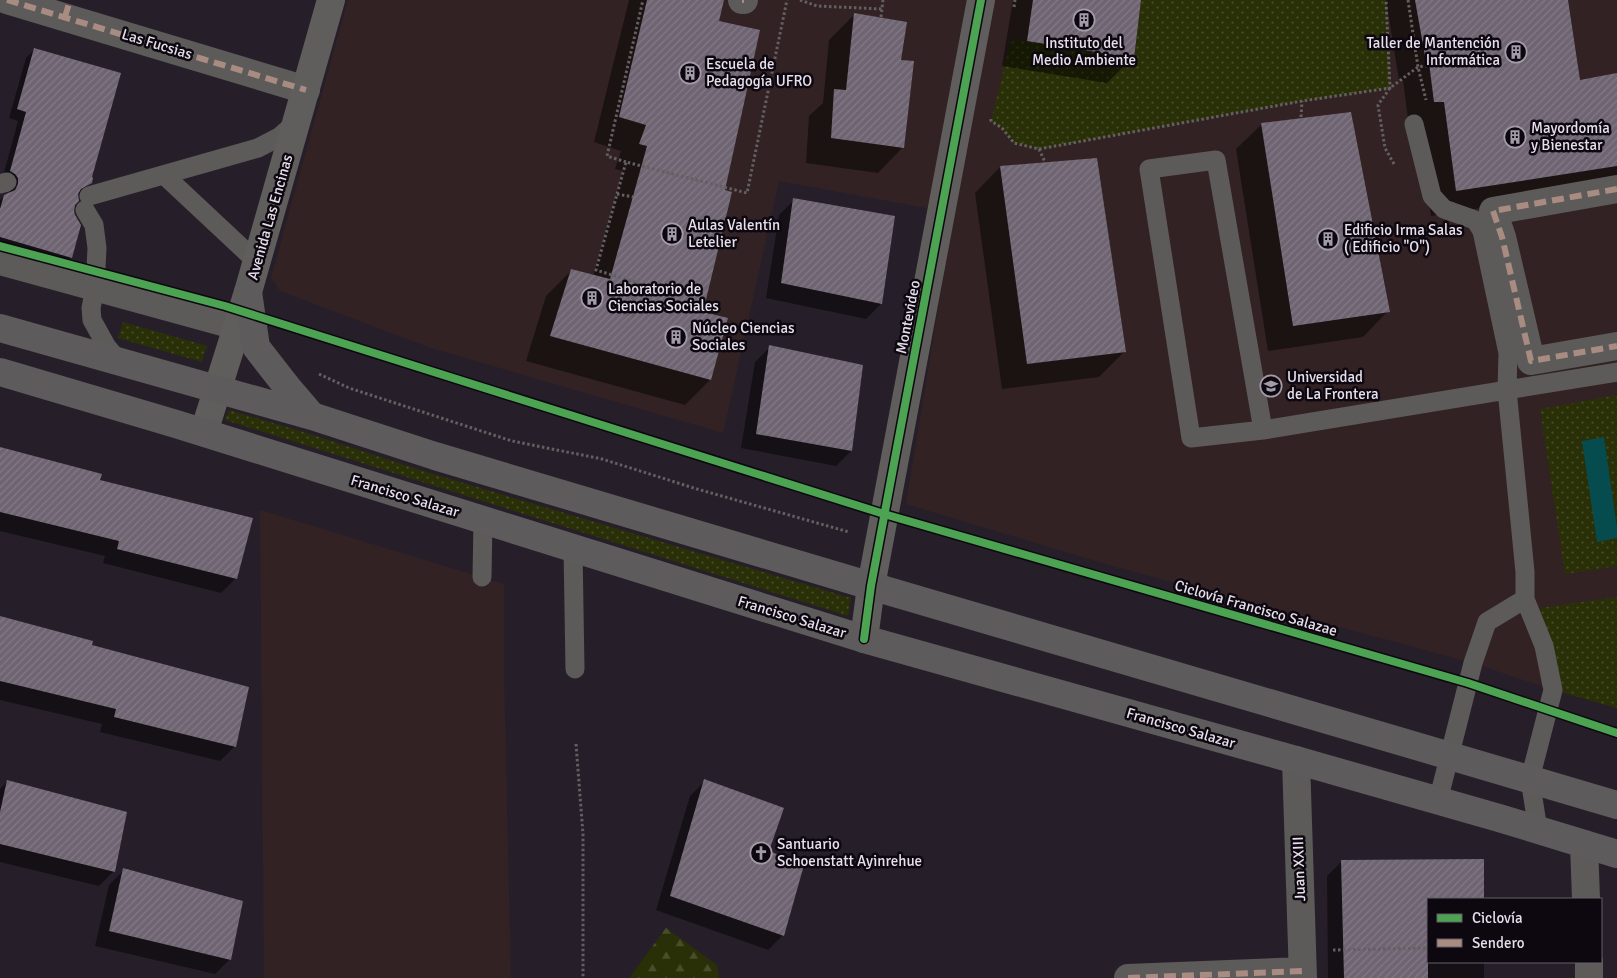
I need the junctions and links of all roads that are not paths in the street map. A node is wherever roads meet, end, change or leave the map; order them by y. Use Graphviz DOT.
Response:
graph roads {
  1 [pos="7,0"];
  2 [pos="331,0"];
  3 [pos="981,0"];
  4 [pos="67,8"];
  5 [pos="306,90"];
  6 [pos="297,122"];
  7 [pos="1414,124"];
  8 [pos="164,175"];
  9 [pos="1617,189"];
  10 [pos="0,261"];
  11 [pos="257,262"];
  12 [pos="95,288"];
  13 [pos="248,292"];
  14 [pos="237,326"];
  15 [pos="0,328"];
  16 [pos="1617,346"];
  17 [pos="119,361"];
  18 [pos="0,372"];
  19 [pos="1617,372"];
  20 [pos="216,388"];
  21 [pos="1507,390"];
  22 [pos="312,416"];
  23 [pos="1263,430"];
  24 [pos="204,432"];
  25 [pos="483,520"];
  26 [pos="573,548"];
  27 [pos="482,578"];
  28 [pos="871,586"];
  29 [pos="1525,600"];
  30 [pos="864,640"];
  31 [pos="575,668"];
  32 [pos="1449,756"];
  33 [pos="1296,760"];
  34 [pos="1530,780"];
  35 [pos="1438,801"];
  36 [pos="1617,805"];
  37 [pos="1538,830"];
  38 [pos="1584,844"];
  39 [pos="1617,854"];
  40 [pos="1586,898"];
  41 [pos="1589,963"];
  42 [pos="1302,974"];
  43 [pos="1128,978"];
  44 [pos="1590,978"];
  1 -- 4 [label="street, Las Fucsias"];
  2 -- 5 [label="street, Avenida Las Encinas"];
  3 -- 28 [label="street, Montevideo"];
  4 -- 5 [label="street, Las Fucsias"];
  5 -- 6 [label="street, Avenida Las Encinas"];
  6 -- 8 [label="lane"];
  6 -- 11 [label="street, Avenida Las Encinas"];
  7 -- 21 [label="lane"];
  8 -- 11 [label="lane"];
  8 -- 12 [label="lane"];
  9 -- 16 [label="street"];
  10 -- 12 [label="street"];
  11 -- 13 [label="street, Avenida Las Encinas"];
  12 -- 14 [label="street"];
  12 -- 17 [label="lane"];
  13 -- 14 [label="street, Avenida Las Encinas"];
  13 -- 22 [label="main road"];
  14 -- 20 [label="street, Avenida Las Encinas"];
  15 -- 17 [label="main road"];
  17 -- 20 [label="main road"];
  18 -- 24 [label="main road, Francisco Salazar"];
  19 -- 21 [label="lane"];
  20 -- 22 [label="main road"];
  20 -- 24 [label="street, Avenida Las Encinas"];
  21 -- 23 [label="lane"];
  21 -- 29 [label="lane"];
  22 -- 28 [label="main road"];
  23 -- 23 [label="lane"];
  24 -- 25 [label="main road, Francisco Salazar"];
  25 -- 26 [label="main road, Francisco Salazar"];
  25 -- 27 [label="lane"];
  26 -- 30 [label="main road, Francisco Salazar"];
  26 -- 31 [label="lane"];
  28 -- 30 [label="street, Montevideo"];
  28 -- 32 [label="main road"];
  29 -- 32 [label="lane"];
  29 -- 34 [label="lane"];
  30 -- 33 [label="main road, Francisco Salazar"];
  32 -- 34 [label="main road"];
  32 -- 35 [label="lane"];
  33 -- 35 [label="main road, Francisco Salazar"];
  33 -- 42 [label="street, Juan XXIII"];
  34 -- 36 [label="main road"];
  34 -- 37 [label="lane"];
  35 -- 37 [label="main road, Francisco Salazar"];
  37 -- 38 [label="main road, Francisco Salazar"];
  38 -- 39 [label="main road, Francisco Salazar"];
  38 -- 40 [label="street"];
  41 -- 44 [label="street"];
  42 -- 43 [label="street"];
}
